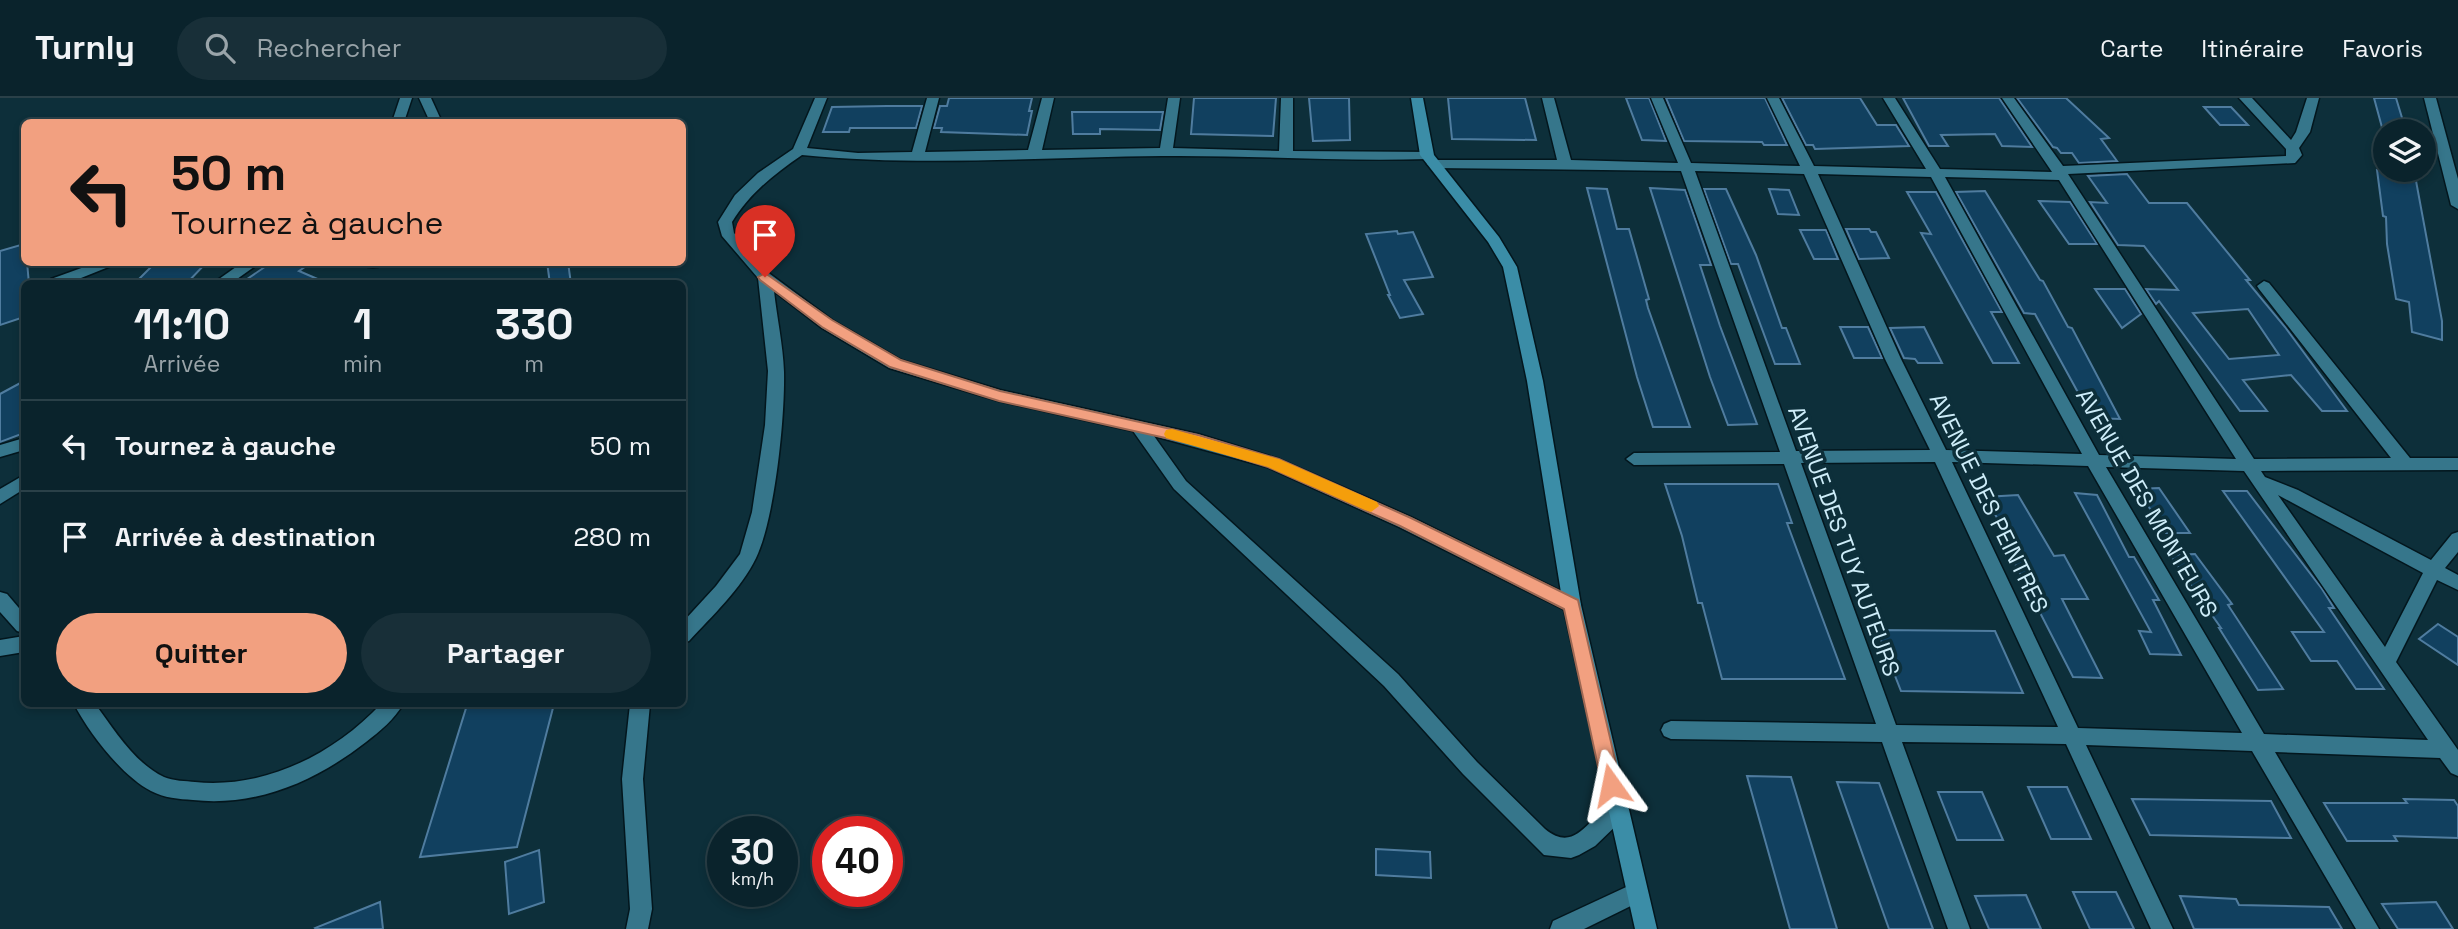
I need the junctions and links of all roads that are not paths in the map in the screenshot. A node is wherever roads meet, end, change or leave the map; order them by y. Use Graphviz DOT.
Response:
graph roads {
  1 [pos="406,98"];
  2 [pos="425,98"];
  3 [pos="821,98"];
  4 [pos="933,98"];
  5 [pos="1048,98"];
  6 [pos="1174,98"];
  7 [pos="1287,98"];
  8 [pos="1417,98"];
  9 [pos="1548,98"];
  10 [pos="1657,98"];
  11 [pos="1773,98"];
  12 [pos="1889,98"];
  13 [pos="2008,98"];
  14 [pos="2245,98"];
  15 [pos="2313,98"];
  16 [pos="2430,98"];
  17 [pos="399,119"];
  18 [pos="435,119"];
  19 [pos="2292,148"];
  20 [pos="799,151"];
  21 [pos="1166,152"];
  22 [pos="1034,154"];
  23 [pos="1286,154"];
  24 [pos="918,155"];
  25 [pos="1431,160"];
  26 [pos="1565,164"];
  27 [pos="1687,169"];
  28 [pos="1809,170"];
  29 [pos="1935,172"];
  30 [pos="2060,173"];
  31 [pos="2458,205"];
  32 [pos="102,266"];
  33 [pos="248,266"];
  34 [pos="765,277"];
  35 [pos="62,280"];
  36 [pos="225,280"];
  37 [pos="2264,286"];
  38 [pos="1138,426"];
  39 [pos="21,445"];
  40 [pos="0,451"];
  41 [pos="1787,456"];
  42 [pos="1941,456"];
  43 [pos="1634,458"];
  44 [pos="2093,460"];
  45 [pos="2458,464"];
  46 [pos="2249,465"];
  47 [pos="2406,465"];
  48 [pos="2259,481"];
  49 [pos="21,483"];
  50 [pos="0,498"];
  51 [pos="2458,539"];
  52 [pos="2434,569"];
  53 [pos="2458,583"];
  54 [pos="0,599"];
  55 [pos="1572,605"];
  56 [pos="21,623"];
  57 [pos="686,632"];
  58 [pos="21,644"];
  59 [pos="0,648"];
  60 [pos="2386,663"];
  61 [pos="86,707"];
  62 [pos="390,707"];
  63 [pos="639,707"];
  64 [pos="1671,730"];
  65 [pos="1887,733"];
  66 [pos="2073,736"];
  67 [pos="2258,743"];
  68 [pos="2446,749"];
  69 [pos="2458,767"];
  70 [pos="1617,811"];
  71 [pos="1637,892"];
  72 [pos="637,929"];
  73 [pos="1561,929"];
  74 [pos="1646,929"];
  75 [pos="1959,929"];
  76 [pos="2162,929"];
  77 [pos="2368,929"];
  1 -- 17 [label="street"];
  2 -- 18 [label="street"];
  3 -- 20 [label="street"];
  4 -- 24 [label="street"];
  5 -- 22 [label="street"];
  6 -- 21 [label="street"];
  7 -- 23 [label="street"];
  8 -- 25 [label="street"];
  9 -- 26 [label="street"];
  10 -- 27 [label="street, AVENUE DES TUY AUTEURS"];
  11 -- 28 [label="street, AVENUE DES PEINTRES"];
  12 -- 29 [label="street, AVENUE DES MONTEURS"];
  13 -- 30 [label="street"];
  14 -- 19 [label="street"];
  15 -- 19 [label="street"];
  16 -- 31 [label="street"];
  19 -- 30 [label="street"];
  20 -- 24 [label="street"];
  20 -- 34 [label="street"];
  21 -- 22 [label="street"];
  21 -- 23 [label="street"];
  22 -- 24 [label="street"];
  23 -- 25 [label="street"];
  25 -- 26 [label="street"];
  25 -- 55 [label="street"];
  26 -- 27 [label="street"];
  27 -- 28 [label="street"];
  27 -- 41 [label="street, AVENUE DES TUY AUTEURS"];
  28 -- 29 [label="street"];
  28 -- 42 [label="street, AVENUE DES PEINTRES"];
  29 -- 30 [label="street"];
  29 -- 44 [label="street, AVENUE DES MONTEURS"];
  30 -- 46 [label="street"];
  32 -- 35 [label="street"];
  33 -- 36 [label="street"];
  34 -- 38 [label="street"];
  34 -- 57 [label="street"];
  37 -- 47 [label="street"];
  38 -- 55 [label="street"];
  38 -- 70 [label="street"];
  39 -- 40 [label="street"];
  41 -- 42 [label="street"];
  41 -- 43 [label="street"];
  41 -- 65 [label="street, AVENUE DES TUY AUTEURS"];
  42 -- 44 [label="street"];
  42 -- 66 [label="street, AVENUE DES PEINTRES"];
  44 -- 46 [label="street"];
  44 -- 67 [label="street, AVENUE DES MONTEURS"];
  45 -- 47 [label="street"];
  46 -- 47 [label="street"];
  46 -- 48 [label="street"];
  48 -- 52 [label="street"];
  48 -- 60 [label="street"];
  49 -- 50 [label="street"];
  51 -- 52 [label="street"];
  52 -- 53 [label="street"];
  52 -- 60 [label="street"];
  54 -- 56 [label="street"];
  55 -- 70 [label="street"];
  58 -- 59 [label="street"];
  60 -- 68 [label="street"];
  61 -- 62 [label="street"];
  63 -- 72 [label="street"];
  64 -- 65 [label="street"];
  65 -- 66 [label="street"];
  65 -- 75 [label="street, AVENUE DES TUY AUTEURS"];
  66 -- 67 [label="street"];
  66 -- 76 [label="street, AVENUE DES PEINTRES"];
  67 -- 68 [label="street"];
  67 -- 77 [label="street, AVENUE DES MONTEURS"];
  68 -- 69 [label="street"];
  70 -- 71 [label="street"];
  71 -- 73 [label="street"];
  71 -- 74 [label="street"];
}
